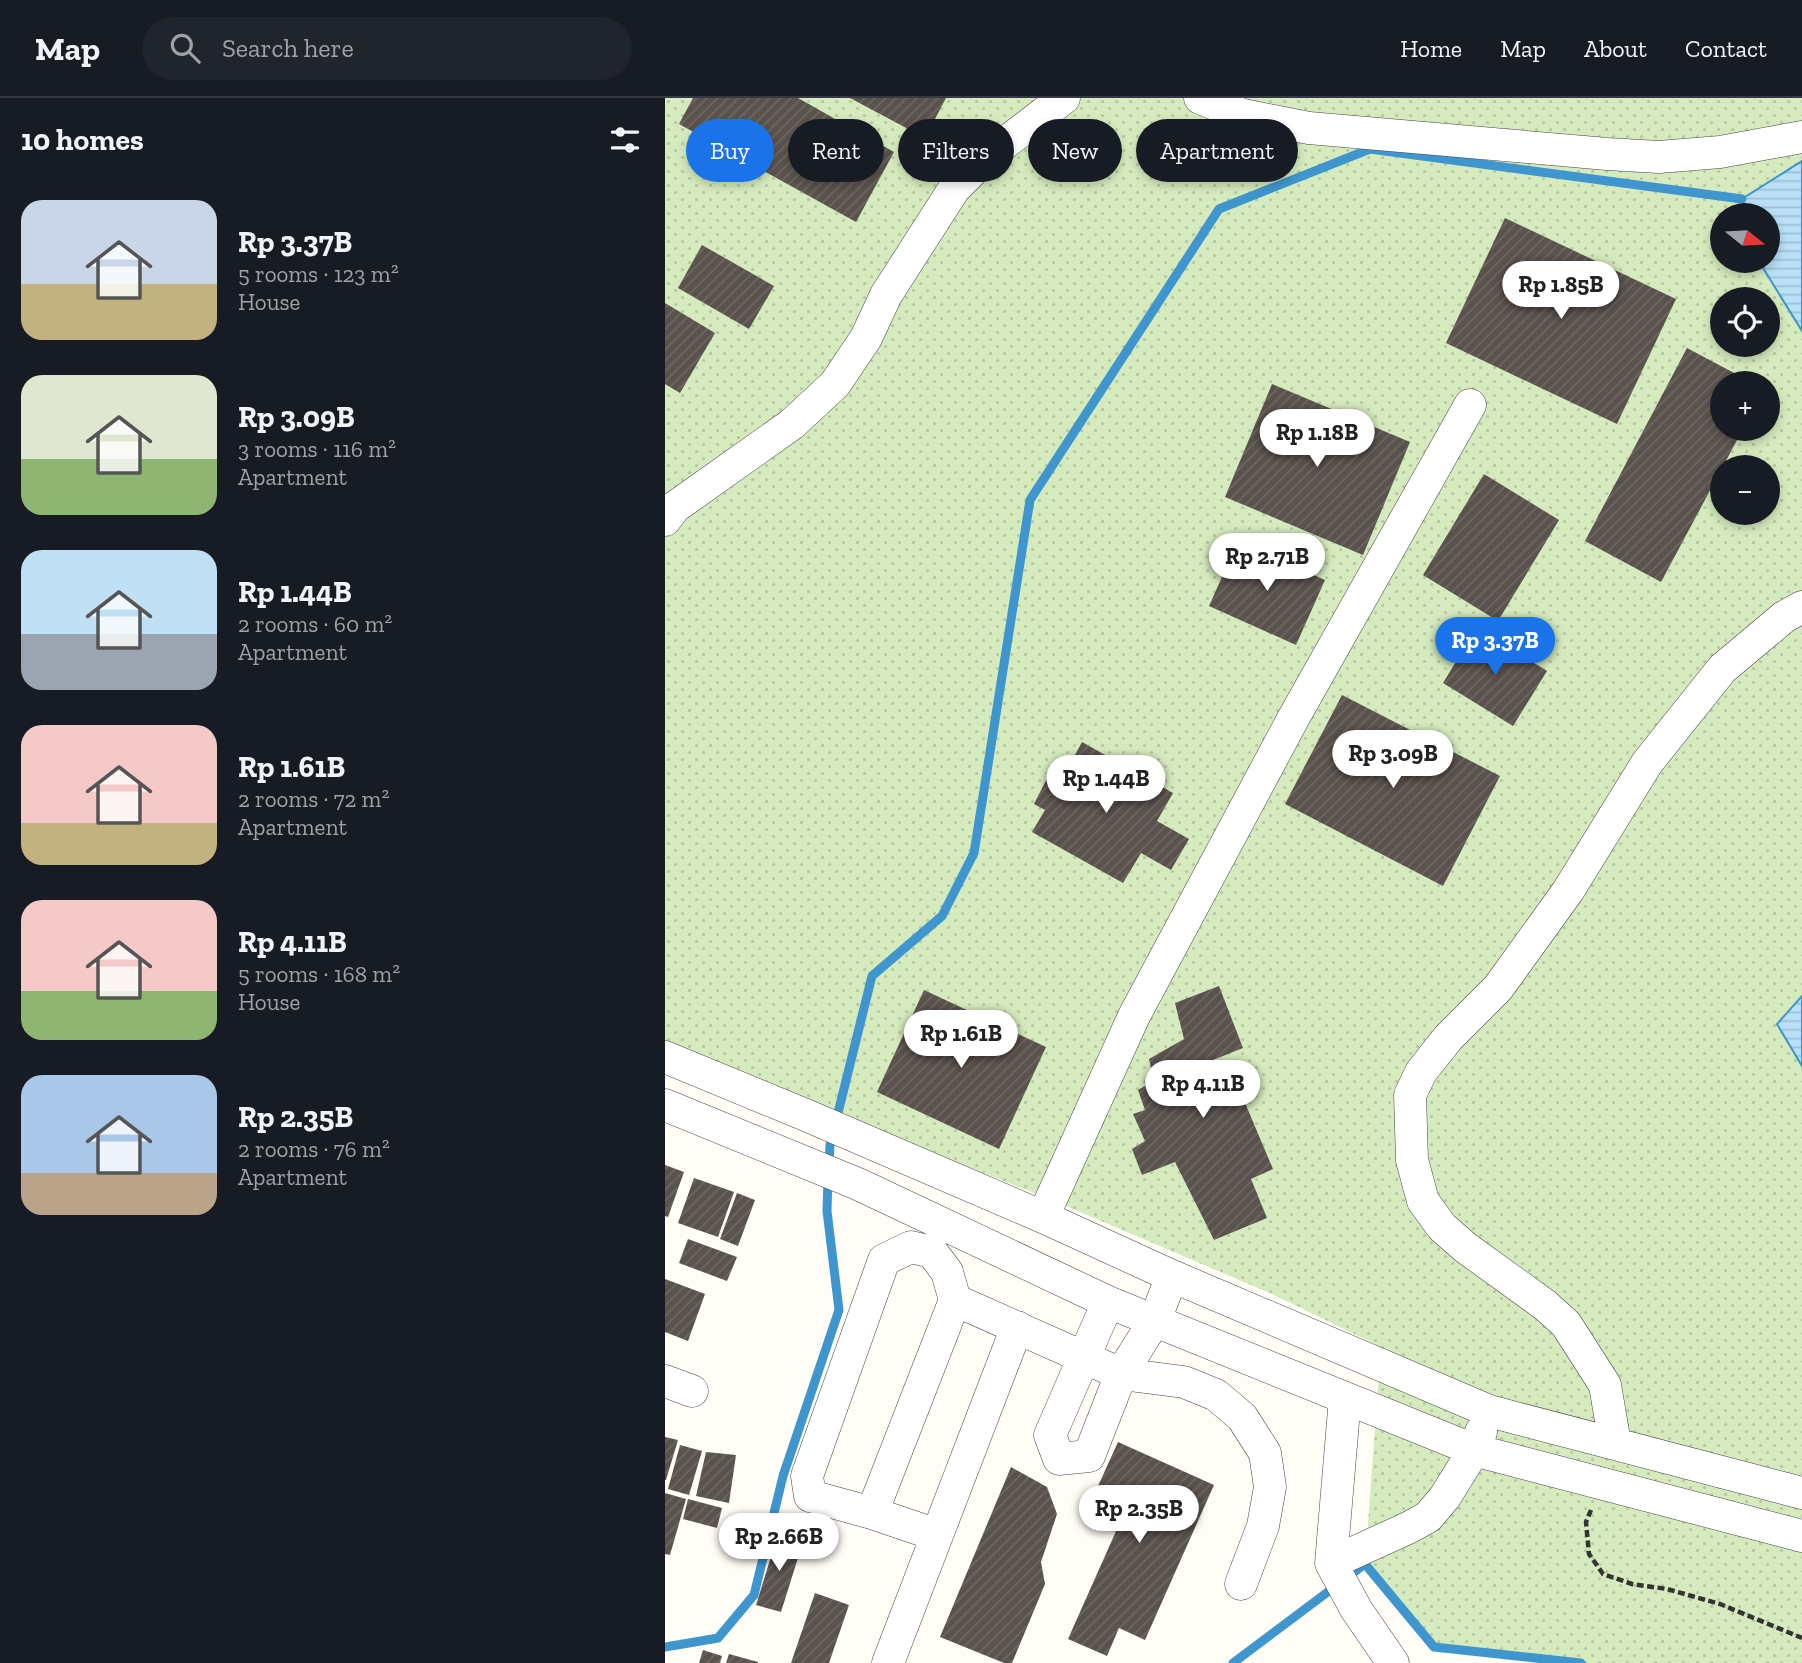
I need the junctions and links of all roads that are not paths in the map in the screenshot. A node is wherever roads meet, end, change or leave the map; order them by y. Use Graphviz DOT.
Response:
graph roads {
  1 [pos="1064,98"];
  2 [pos="1199,98"];
  3 [pos="1802,136"];
  4 [pos="1470,405"];
  5 [pos="665,520"];
  6 [pos="1802,607"];
  7 [pos="665,1058"];
  8 [pos="665,1105"];
  9 [pos="1043,1217"];
  10 [pos="1172,1276"];
  11 [pos="954,1300"];
  12 [pos="1108,1302"];
  13 [pos="1155,1320"];
  14 [pos="1017,1327"];
  15 [pos="1083,1356"];
  16 [pos="1121,1374"];
  17 [pos="1345,1398"];
  18 [pos="1489,1411"];
  19 [pos="1615,1444"];
  20 [pos="1474,1450"];
  21 [pos="1802,1493"];
  22 [pos="872,1513"];
  23 [pos="937,1535"];
  24 [pos="1802,1536"];
  25 [pos="1334,1569"];
  26 [pos="1241,1584"];
  27 [pos="888,1663"];
  28 [pos="1394,1663"];
  1 -- 5 [label="street"];
  2 -- 3 [label="street"];
  4 -- 9 [label="street"];
  6 -- 19 [label="street"];
  7 -- 9 [label="street"];
  8 -- 12 [label="street"];
  9 -- 10 [label="street"];
  10 -- 13 [label="street"];
  10 -- 18 [label="street"];
  11 -- 14 [label="street"];
  11 -- 22 [label="street"];
  11 -- 22 [label="street"];
  12 -- 13 [label="street"];
  12 -- 15 [label="street"];
  13 -- 16 [label="street"];
  13 -- 17 [label="street"];
  14 -- 15 [label="street"];
  14 -- 23 [label="street"];
  15 -- 16 [label="street"];
  15 -- 16 [label="street"];
  16 -- 26 [label="street"];
  17 -- 20 [label="street"];
  17 -- 25 [label="street"];
  18 -- 19 [label="street"];
  18 -- 20 [label="street"];
  19 -- 21 [label="street"];
  20 -- 24 [label="street"];
  20 -- 25 [label="street"];
  22 -- 23 [label="street"];
  23 -- 27 [label="street"];
  25 -- 28 [label="street"];
}
